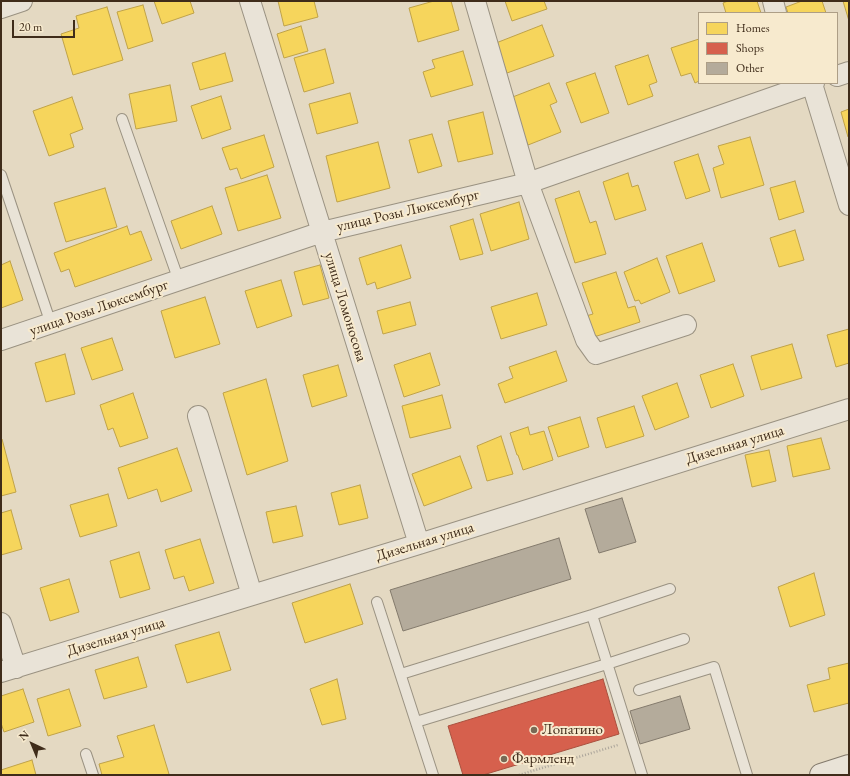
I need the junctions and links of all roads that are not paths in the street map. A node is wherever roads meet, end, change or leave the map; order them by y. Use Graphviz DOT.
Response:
graph roads {
  1 [pos="22,1"];
  2 [pos="250,1"];
  3 [pos="475,1"];
  4 [pos="773,1"];
  5 [pos="1,8"];
  6 [pos="776,12"];
  7 [pos="849,72"];
  8 [pos="838,76"];
  9 [pos="806,84"];
  10 [pos="122,119"];
  11 [pos="1,174"];
  12 [pos="528,182"];
  13 [pos="849,205"];
  14 [pos="322,232"];
  15 [pos="179,281"];
  16 [pos="51,324"];
  17 [pos="686,325"];
  18 [pos="1,340"];
  19 [pos="849,409"];
  20 [pos="198,416"];
  21 [pos="419,544"];
  22 [pos="670,589"];
  23 [pos="252,595"];
  24 [pos="377,602"];
  25 [pos="592,615"];
  26 [pos="1,623"];
  27 [pos="684,639"];
  28 [pos="607,664"];
  29 [pos="8,670"];
  30 [pos="401,674"];
  31 [pos="639,690"];
  32 [pos="416,722"];
  33 [pos="86,754"];
  34 [pos="849,766"];
  35 [pos="93,775"];
  36 [pos="434,775"];
  37 [pos="642,775"];
  38 [pos="747,775"];
  39 [pos="821,775"];
  1 -- 5 [label="street"];
  2 -- 14 [label="street, улица Ломоносова"];
  3 -- 12 [label="street"];
  4 -- 6 [label="street"];
  7 -- 8 [label="street"];
  9 -- 12 [label="street, улица Розы Люксембург"];
  9 -- 13 [label="street"];
  10 -- 15 [label="lane"];
  11 -- 16 [label="lane"];
  12 -- 14 [label="street, улица Розы Люксембург"];
  12 -- 17 [label="street"];
  14 -- 15 [label="street, улица Розы Люксембург"];
  14 -- 21 [label="street, улица Ломоносова"];
  15 -- 16 [label="street, улица Розы Люксембург"];
  16 -- 18 [label="street, улица Розы Люксембург"];
  19 -- 21 [label="street, Дизельная улица"];
  20 -- 23 [label="street"];
  21 -- 23 [label="street, Дизельная улица"];
  22 -- 25 [label="lane"];
  23 -- 29 [label="street, Дизельная улица"];
  24 -- 30 [label="lane"];
  25 -- 28 [label="lane"];
  25 -- 30 [label="lane"];
  26 -- 29 [label="street"];
  27 -- 28 [label="lane"];
  28 -- 32 [label="lane"];
  28 -- 37 [label="lane"];
  30 -- 32 [label="lane"];
  31 -- 38 [label="lane"];
  32 -- 36 [label="lane"];
  33 -- 35 [label="lane"];
  34 -- 39 [label="main road"];
}
